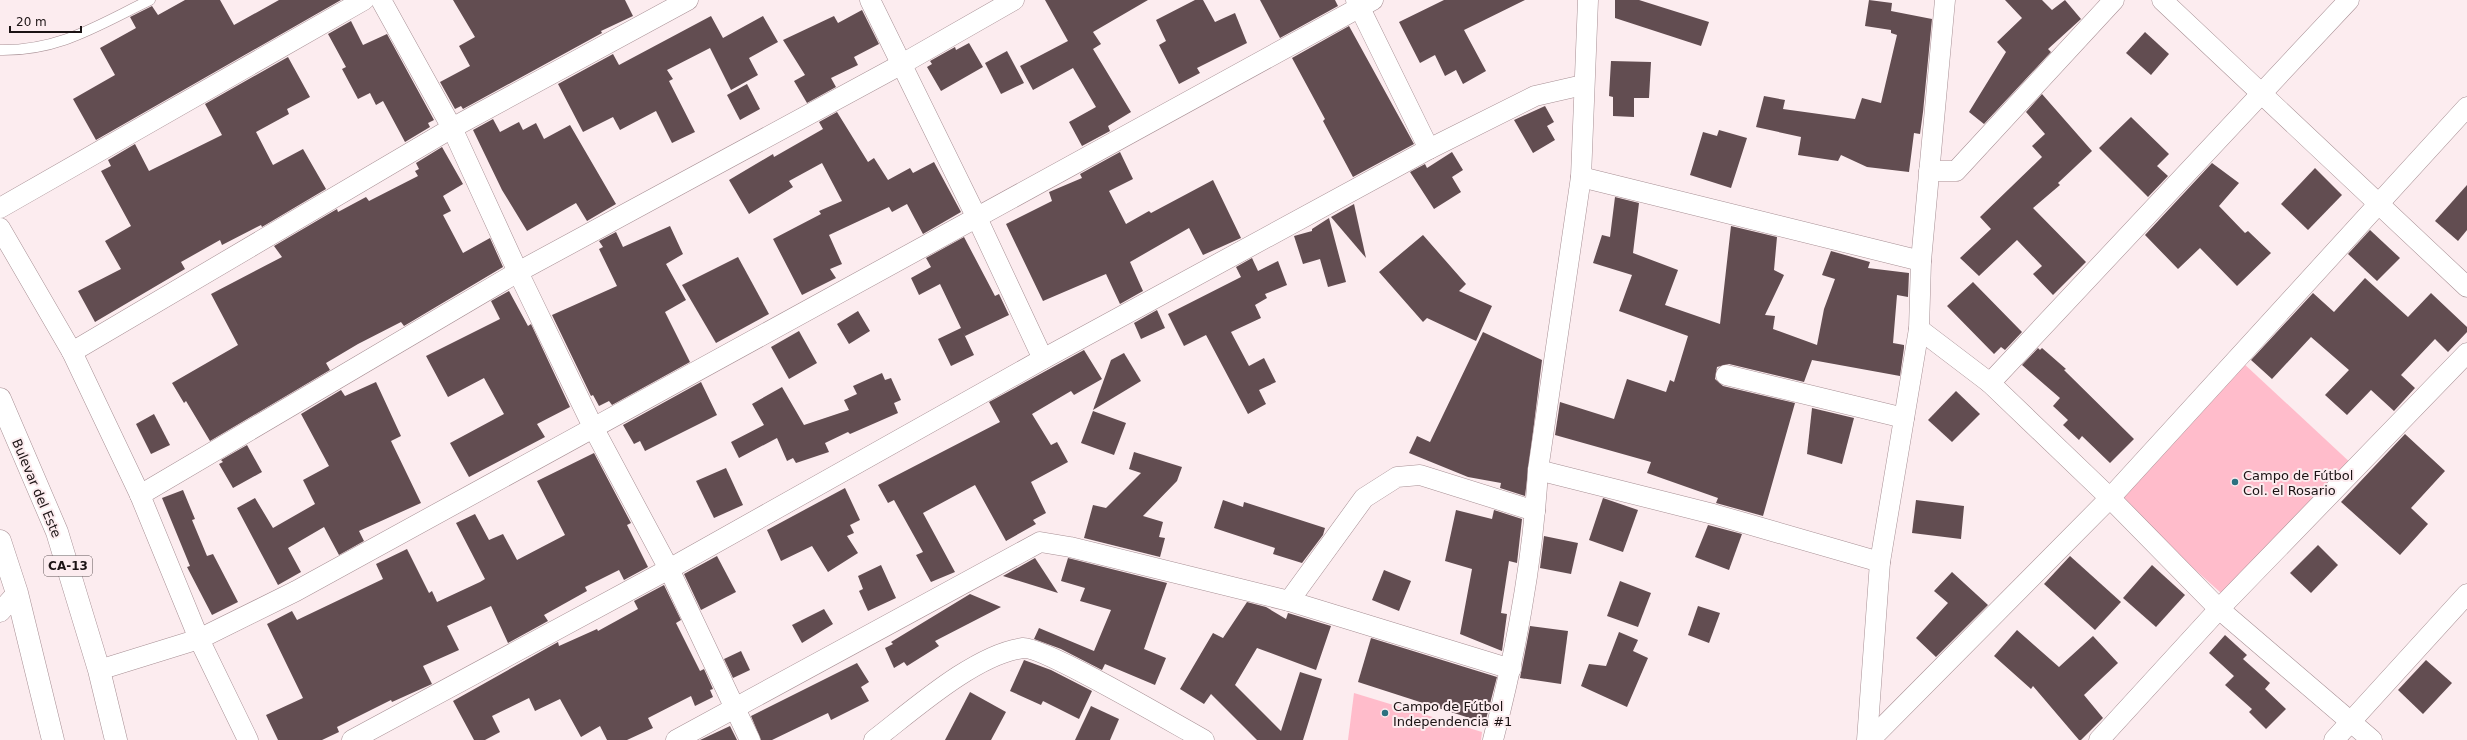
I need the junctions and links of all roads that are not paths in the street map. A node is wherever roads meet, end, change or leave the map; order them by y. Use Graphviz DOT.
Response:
graph roads {
  1 [pos="150,0"];
  2 [pos="364,0"];
  3 [pos="381,0"];
  4 [pos="688,0"];
  5 [pos="870,0"];
  6 [pos="1014,0"];
  7 [pos="1588,0"];
  8 [pos="1945,0"];
  9 [pos="2114,0"];
  10 [pos="2162,0"];
  11 [pos="2349,0"];
  12 [pos="1363,3"];
  13 [pos="0,50"];
  14 [pos="902,64"];
  15 [pos="1583,85"];
  16 [pos="2261,94"];
  17 [pos="2467,107"];
  18 [pos="452,128"];
  19 [pos="1429,149"];
  20 [pos="1929,171"];
  21 [pos="1581,177"];
  22 [pos="2379,205"];
  23 [pos="0,208"];
  24 [pos="977,218"];
  25 [pos="0,228"];
  26 [pos="1920,261"];
  27 [pos="518,272"];
  28 [pos="2467,287"];
  29 [pos="1919,329"];
  30 [pos="72,352"];
  31 [pos="2467,353"];
  32 [pos="1043,360"];
  33 [pos="1726,375"];
  34 [pos="1990,383"];
  35 [pos="0,399"];
  36 [pos="1904,418"];
  37 [pos="594,429"];
  38 [pos="1538,470"];
  39 [pos="140,495"];
  40 [pos="2110,498"];
  41 [pos="1535,511"];
  42 [pos="0,541"];
  43 [pos="1880,562"];
  44 [pos="669,569"];
  45 [pos="17,593"];
  46 [pos="2467,594"];
  47 [pos="1290,601"];
  48 [pos="2220,609"];
  49 [pos="0,612"];
  50 [pos="199,639"];
  51 [pos="1511,669"];
  52 [pos="99,670"];
  53 [pos="736,708"];
  54 [pos="2352,721"];
  55 [pos="53,740"];
  56 [pos="116,740"];
  57 [pos="248,740"];
  58 [pos="352,740"];
  59 [pos="676,740"];
  60 [pos="750,740"];
  61 [pos="874,740"];
  62 [pos="1204,740"];
  63 [pos="1493,740"];
  64 [pos="1867,740"];
  65 [pos="1870,740"];
  66 [pos="2099,740"];
  67 [pos="2334,740"];
  68 [pos="2372,740"];
  1 -- 13 [label="lane"];
  2 -- 23 [label="street"];
  3 -- 18 [label="street"];
  4 -- 18 [label="street"];
  5 -- 14 [label="street"];
  6 -- 14 [label="street"];
  7 -- 15 [label="street"];
  8 -- 20 [label="street"];
  9 -- 20 [label="street"];
  10 -- 16 [label="street"];
  11 -- 16 [label="street"];
  12 -- 19 [label="street"];
  12 -- 24 [label="street"];
  14 -- 24 [label="street"];
  14 -- 27 [label="street"];
  15 -- 19 [label="street"];
  15 -- 21 [label="street"];
  16 -- 22 [label="street"];
  16 -- 34 [label="street"];
  17 -- 22 [label="street"];
  18 -- 27 [label="street"];
  18 -- 30 [label="street"];
  19 -- 32 [label="street"];
  20 -- 26 [label="street"];
  21 -- 26 [label="street"];
  21 -- 38 [label="street"];
  22 -- 28 [label="street"];
  22 -- 40 [label="street"];
  24 -- 32 [label="street"];
  24 -- 37 [label="street"];
  25 -- 30 [label="street"];
  26 -- 29 [label="street"];
  27 -- 37 [label="street"];
  27 -- 39 [label="street"];
  29 -- 34 [label="street"];
  29 -- 36 [label="street"];
  30 -- 39 [label="street"];
  31 -- 48 [label="street"];
  32 -- 44 [label="street"];
  33 -- 36 [label="street"];
  34 -- 40 [label="street"];
  35 -- 52 [label="highway, Bulevar del Este / CA-13"];
  36 -- 43 [label="street"];
  37 -- 44 [label="street"];
  37 -- 50 [label="street"];
  38 -- 41 [label="street"];
  38 -- 43 [label="street"];
  39 -- 50 [label="street"];
  40 -- 48 [label="street"];
  40 -- 65 [label="street"];
  41 -- 47 [label="street"];
  41 -- 51 [label="street"];
  42 -- 45 [label="highway"];
  43 -- 64 [label="street"];
  44 -- 53 [label="street"];
  44 -- 58 [label="street"];
  45 -- 49 [label="street"];
  45 -- 55 [label="highway"];
  46 -- 54 [label="street"];
  47 -- 51 [label="street"];
  47 -- 53 [label="street"];
  48 -- 54 [label="street"];
  48 -- 66 [label="street"];
  50 -- 52 [label="street"];
  50 -- 57 [label="street"];
  51 -- 63 [label="street"];
  52 -- 56 [label="highway, Bulevar del Este / CA-13"];
  53 -- 59 [label="street"];
  53 -- 60 [label="street"];
  54 -- 67 [label="street"];
  54 -- 68 [label="street"];
  61 -- 62 [label="street"];
}
